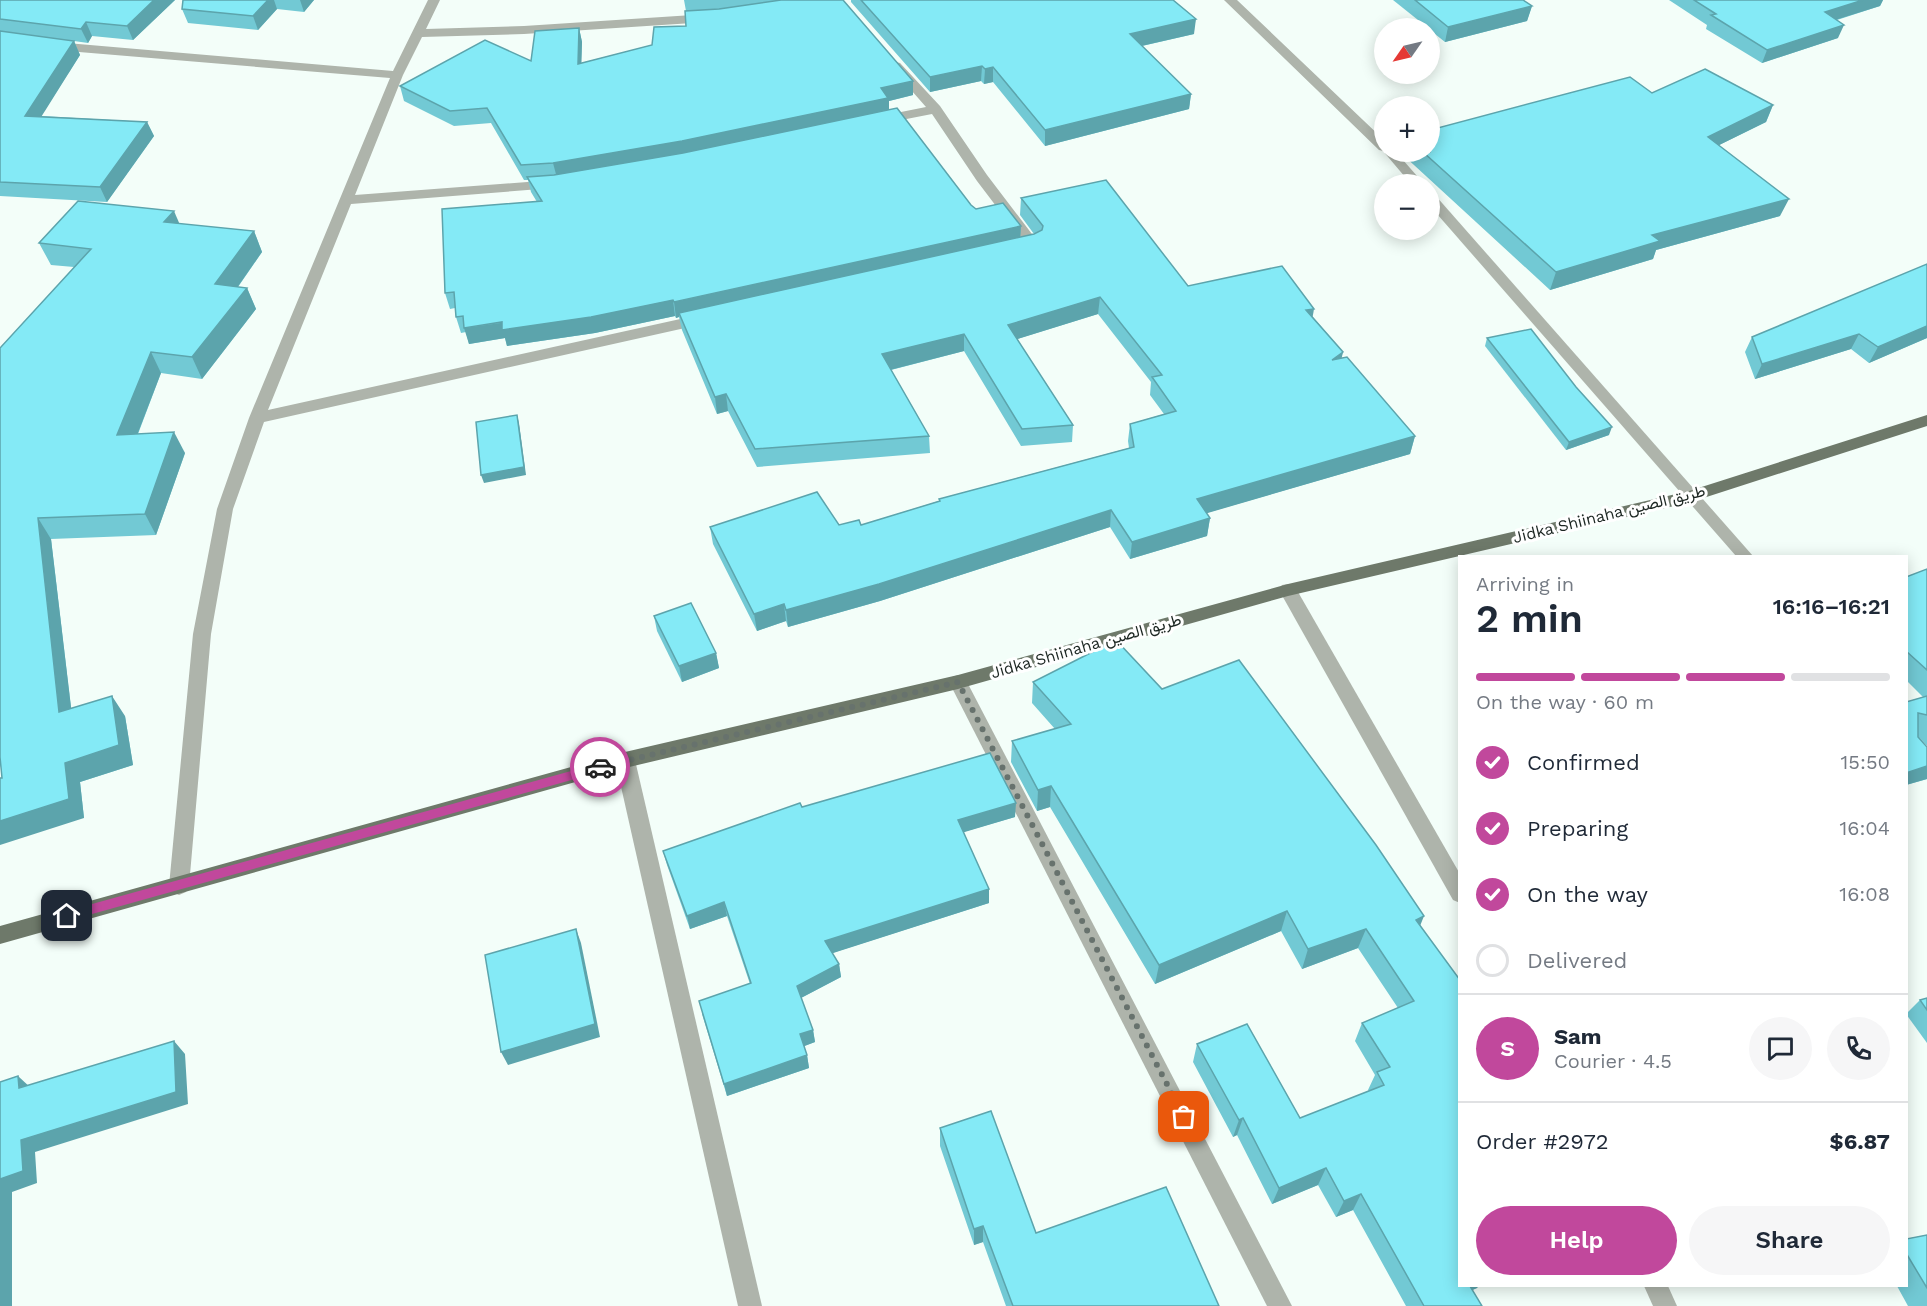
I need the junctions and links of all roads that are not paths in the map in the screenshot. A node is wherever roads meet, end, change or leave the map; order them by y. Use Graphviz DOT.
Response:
graph roads {
  1 [pos="434,0"];
  2 [pos="1230,0"];
  3 [pos="721,17"];
  4 [pos="419,33"];
  5 [pos="41,44"];
  6 [pos="885,53"];
  7 [pos="397,75"];
  8 [pos="934,109"];
  9 [pos="866,123"];
  10 [pos="1374,137"];
  11 [pos="1398,162"];
  12 [pos="1409,174"];
  13 [pos="569,182"];
  14 [pos="346,200"];
  15 [pos="1440,209"];
  16 [pos="1010,250"];
  17 [pos="720,315"];
  18 [pos="256,418"];
  19 [pos="1927,420"];
  20 [pos="1691,496"];
  21 [pos="1743,555"];
  22 [pos="1288,590"];
  23 [pos="958,682"];
  24 [pos="625,760"];
  25 [pos="179,886"];
  26 [pos="1458,890"];
  27 [pos="0,935"];
  28 [pos="1656,1287"];
  29 [pos="750,1306"];
  30 [pos="1280,1306"];
  31 [pos="1665,1306"];
  1 -- 4 [label="street"];
  2 -- 10 [label="street"];
  3 -- 4 [label="street"];
  4 -- 7 [label="street"];
  5 -- 7 [label="street"];
  6 -- 8 [label="street"];
  7 -- 14 [label="street"];
  8 -- 9 [label="street"];
  8 -- 16 [label="street"];
  11 -- 12 [label="street"];
  13 -- 14 [label="street"];
  14 -- 18 [label="street"];
  15 -- 20 [label="street"];
  17 -- 18 [label="street"];
  18 -- 25 [label="street"];
  19 -- 20 [label="main road, Jidka Shiinaha طريق الصين"];
  20 -- 21 [label="street"];
  20 -- 22 [label="main road, Jidka Shiinaha طريق الصين"];
  22 -- 23 [label="main road, Jidka Shiinaha طريق الصين"];
  22 -- 26 [label="street"];
  23 -- 24 [label="main road, Jidka Shiinaha طريق الصين"];
  23 -- 30 [label="street"];
  24 -- 25 [label="main road, Jidka Shiinaha طريق الصين"];
  24 -- 29 [label="street"];
  25 -- 27 [label="main road, Jidka Shiinaha طريق الصين"];
  28 -- 31 [label="street"];
}
